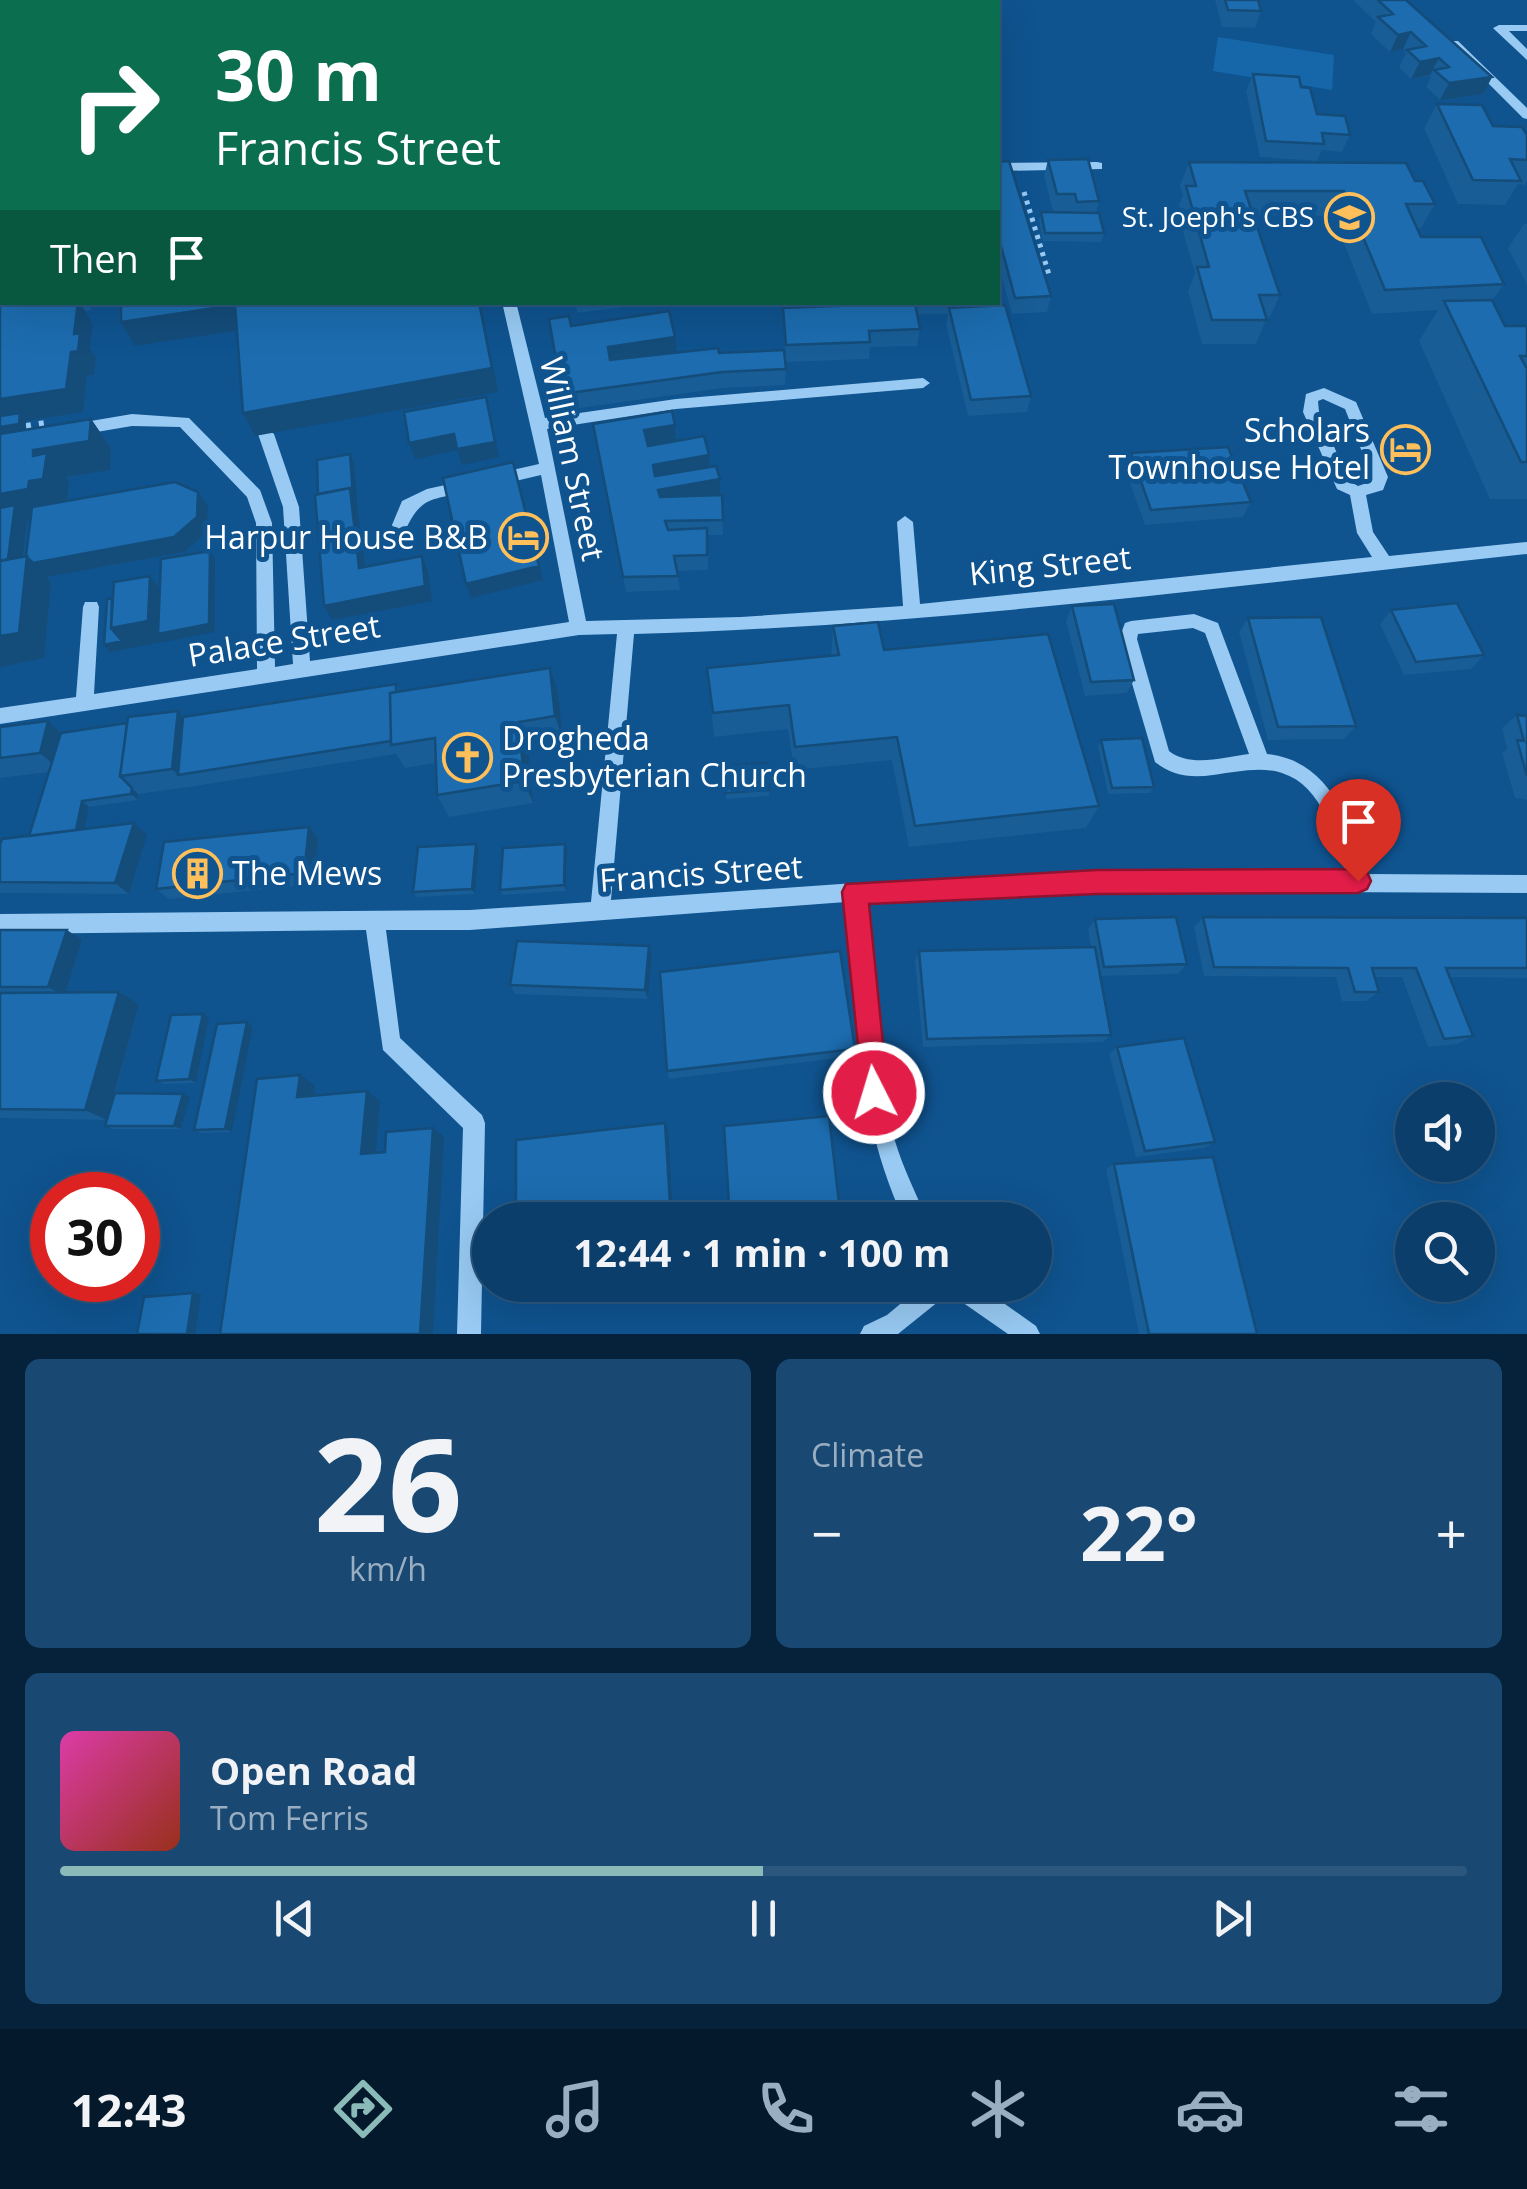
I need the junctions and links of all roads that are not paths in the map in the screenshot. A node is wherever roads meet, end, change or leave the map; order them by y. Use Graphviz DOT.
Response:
graph roads {
  1 [pos="1527,28"];
  2 [pos="1445,36"];
  3 [pos="1527,56"];
  4 [pos="1499,83"];
  5 [pos="1527,102"];
  6 [pos="1527,115"];
  7 [pos="1097,166"];
  8 [pos="1000,167"];
  9 [pos="510,305"];
  10 [pos="922,384"];
  11 [pos="539,425"];
  12 [pos="56,432"];
  13 [pos="266,434"];
  14 [pos="547,468"];
  15 [pos="1357,492"];
  16 [pos="905,522"];
  17 [pos="400,525"];
  18 [pos="1527,548"];
  19 [pos="1384,562"];
  20 [pos="91,607"];
  21 [pos="912,612"];
  22 [pos="579,628"];
  23 [pos="626,628"];
  24 [pos="302,668"];
  25 [pos="266,674"];
  26 [pos="84,703"];
  27 [pos="0,716"];
  28 [pos="1262,764"];
  29 [pos="1358,881"];
  30 [pos="1527,884"];
  31 [pos="855,892"];
  32 [pos="600,912"];
  33 [pos="374,923"];
  34 [pos="0,924"];
  35 [pos="906,1202"];
  36 [pos="921,1302"];
  37 [pos="982,1302"];
  38 [pos="469,1334"];
  39 [pos="872,1334"];
  40 [pos="1028,1334"];
  1 -- 3 [label="street"];
  2 -- 4 [label="street"];
  4 -- 5 [label="street"];
  4 -- 6 [label="street"];
  7 -- 8 [label="street"];
  9 -- 11 [label="street, William Street"];
  10 -- 11 [label="street"];
  11 -- 14 [label="street, William Street"];
  12 -- 25 [label="street"];
  13 -- 24 [label="street"];
  14 -- 17 [label="street"];
  14 -- 22 [label="street, William Street"];
  15 -- 15 [label="street"];
  15 -- 19 [label="street"];
  16 -- 21 [label="street"];
  18 -- 19 [label="street, King Street"];
  19 -- 21 [label="street, King Street"];
  20 -- 26 [label="street"];
  21 -- 23 [label="street, King Street"];
  22 -- 23 [label="street, King Street"];
  22 -- 24 [label="street, Palace Street"];
  23 -- 32 [label="street"];
  24 -- 25 [label="street, Palace Street"];
  25 -- 26 [label="street, Palace Street"];
  26 -- 27 [label="street, Palace Street"];
  28 -- 28 [label="street"];
  28 -- 29 [label="street"];
  29 -- 30 [label="street, Francis Street"];
  29 -- 31 [label="street, Francis Street"];
  31 -- 32 [label="street, Francis Street"];
  31 -- 35 [label="street"];
  32 -- 33 [label="street, Francis Street"];
  33 -- 34 [label="street, Francis Street"];
  33 -- 38 [label="street"];
  36 -- 39 [label="street"];
  37 -- 40 [label="street"];
}
